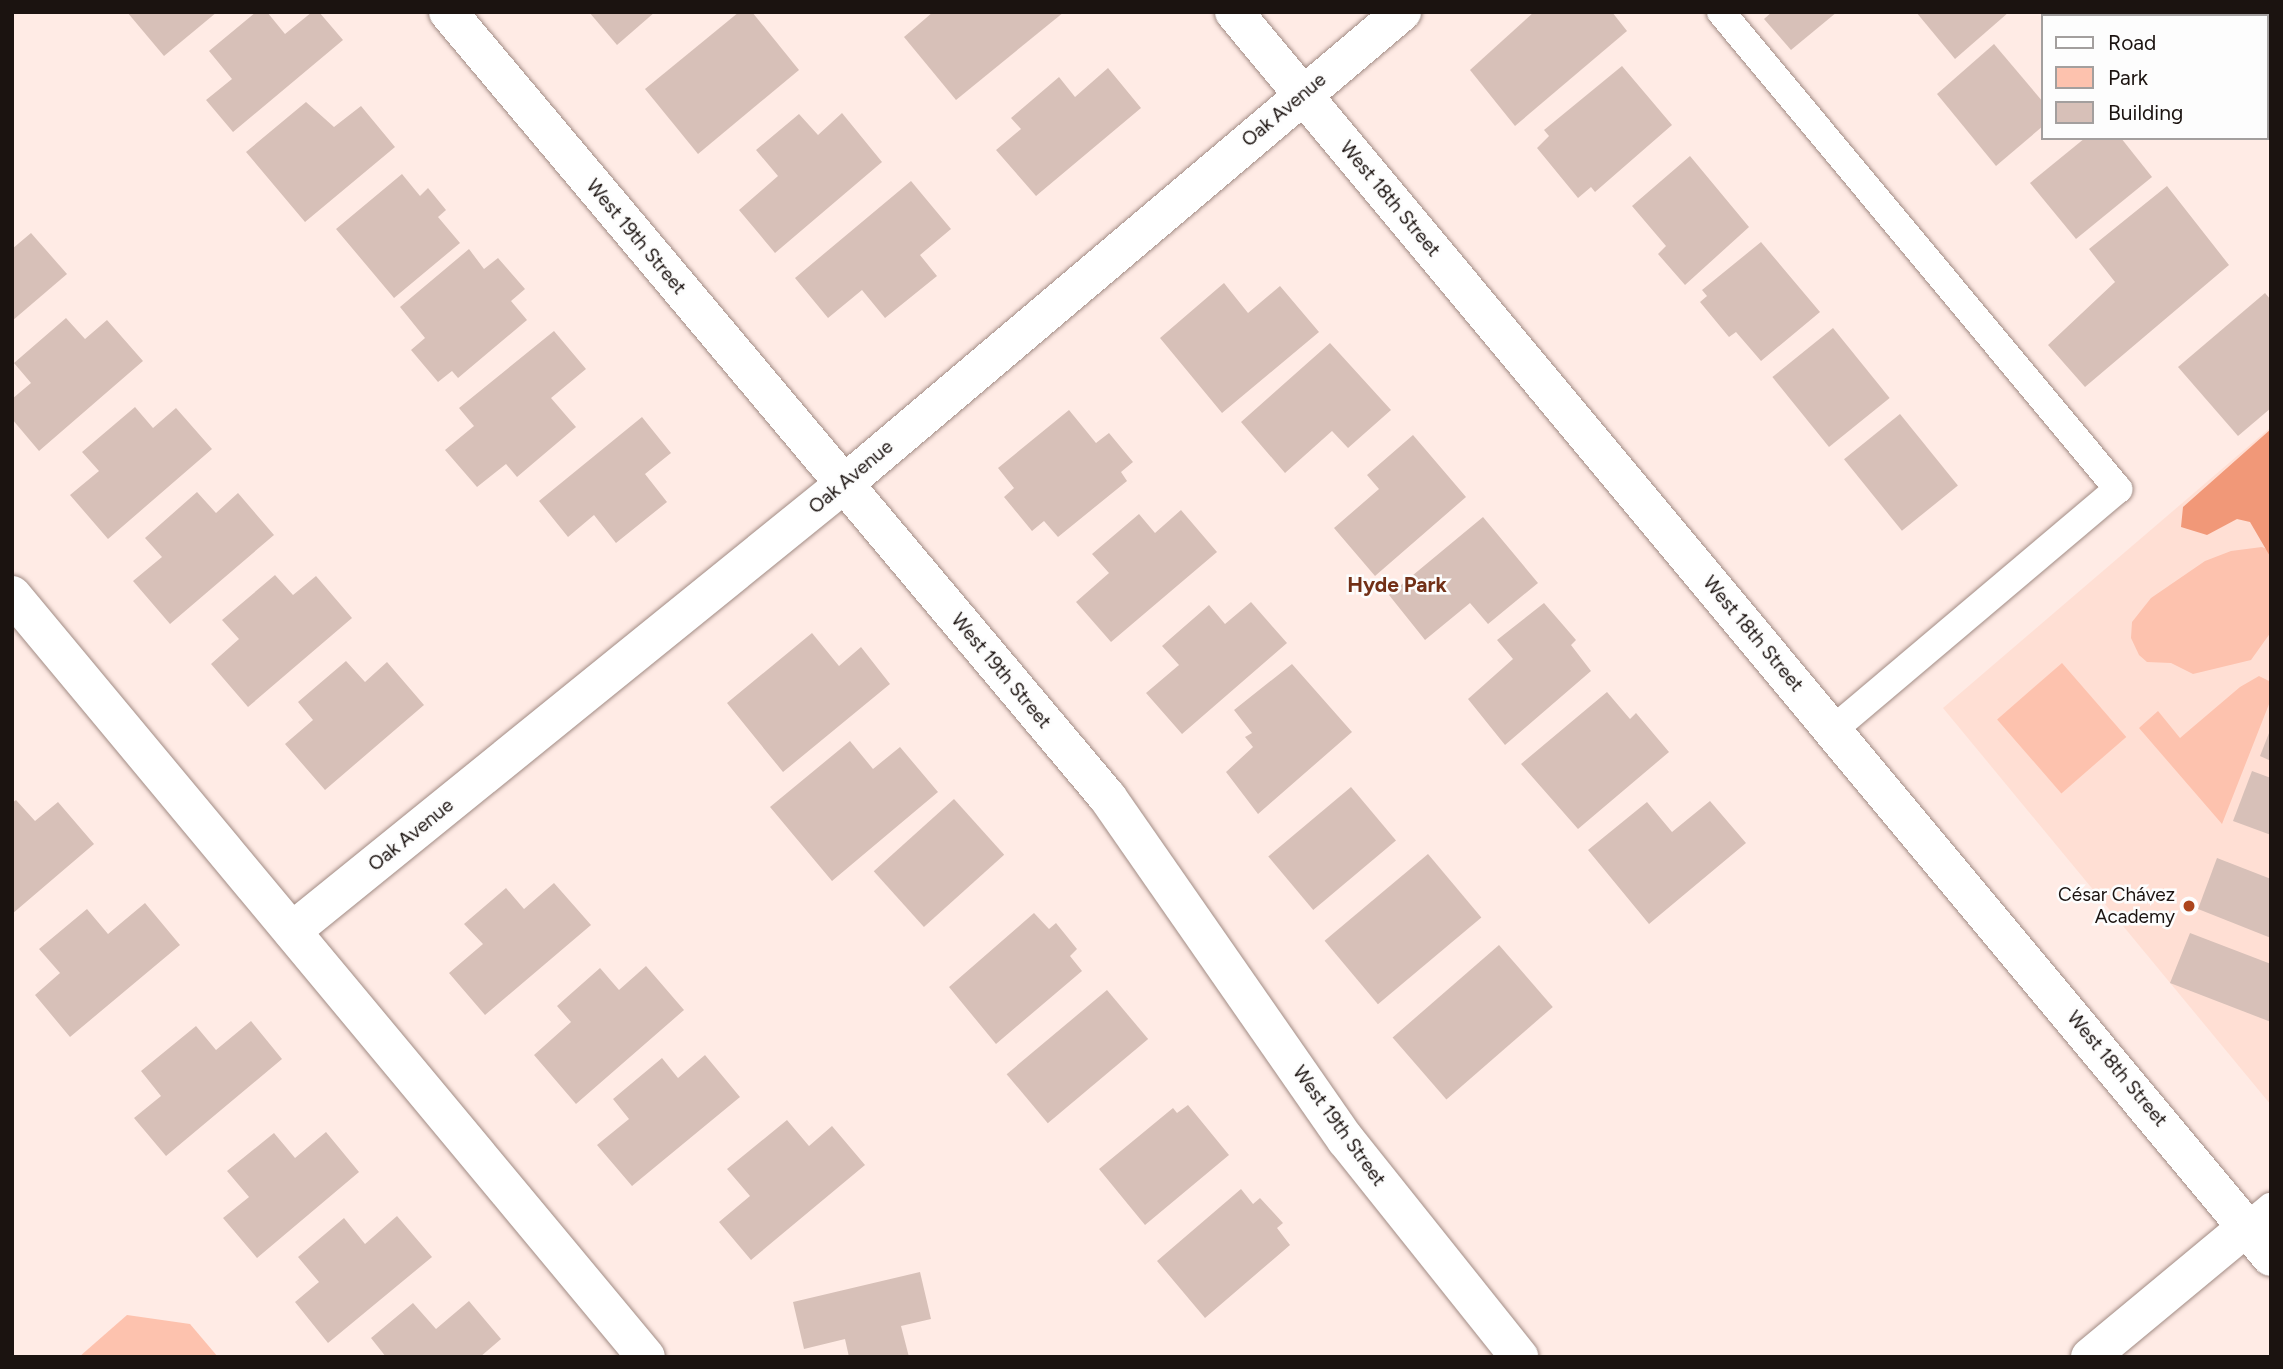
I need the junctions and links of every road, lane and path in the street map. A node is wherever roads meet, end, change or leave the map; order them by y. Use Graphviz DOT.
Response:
graph roads {
  1 [pos="447,12"];
  2 [pos="1234,12"];
  3 [pos="1402,12"];
  4 [pos="1721,12"];
  5 [pos="1302,94"];
  6 [pos="844,484"];
  7 [pos="12,595"];
  8 [pos="1833,730"];
  9 [pos="292,931"];
  10 [pos="2259,1217"];
  11 [pos="2271,1257"];
  12 [pos="646,1357"];
  13 [pos="1519,1357"];
  14 [pos="2091,1357"];
  1 -- 6 [label="street, West 19th Street"];
  2 -- 5 [label="street, West 18th Street"];
  3 -- 5 [label="street, Oak Avenue"];
  4 -- 8 [label="lane"];
  5 -- 6 [label="street, Oak Avenue"];
  5 -- 8 [label="street, West 18th Street"];
  6 -- 9 [label="street, Oak Avenue"];
  6 -- 13 [label="street, West 19th Street"];
  7 -- 9 [label="street"];
  8 -- 10 [label="street, West 18th Street"];
  9 -- 12 [label="street"];
  10 -- 11 [label="street, West 18th Street"];
  10 -- 14 [label="street"];
}
